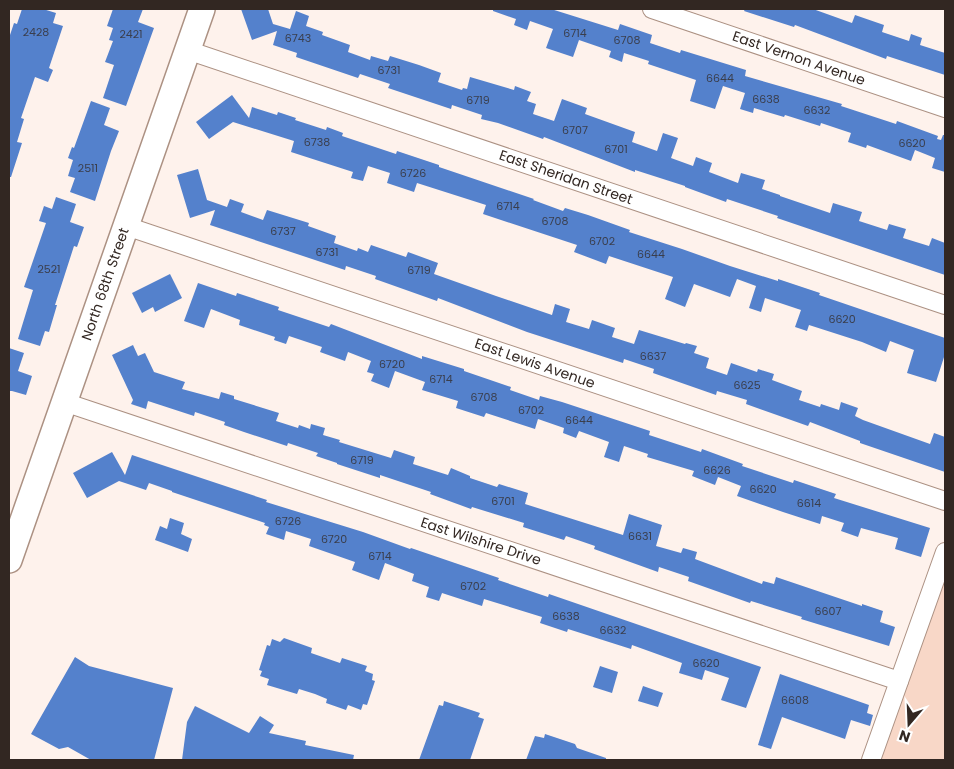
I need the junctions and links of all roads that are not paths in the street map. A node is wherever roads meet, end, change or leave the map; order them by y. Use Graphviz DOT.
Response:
graph roads {
  1 [pos="202,9"];
  2 [pos="652,9"];
  3 [pos="187,50"];
  4 [pos="945,108"];
  5 [pos="126,226"];
  6 [pos="945,305"];
  7 [pos="64,402"];
  8 [pos="945,501"];
  9 [pos="13,532"];
  10 [pos="945,552"];
  11 [pos="9,560"];
  12 [pos="898,681"];
  13 [pos="871,760"];
  1 -- 3 [label="street, North 68th Street"];
  2 -- 4 [label="street, East Vernon Avenue"];
  3 -- 5 [label="street, North 68th Street"];
  3 -- 6 [label="street, East Sheridan Street"];
  5 -- 7 [label="street, North 68th Street"];
  5 -- 8 [label="street, East Lewis Avenue"];
  7 -- 9 [label="street, North 68th Street"];
  7 -- 12 [label="street, East Wilshire Drive"];
  9 -- 11 [label="street, North 68th Street"];
  10 -- 12 [label="street"];
  12 -- 13 [label="street"];
}
